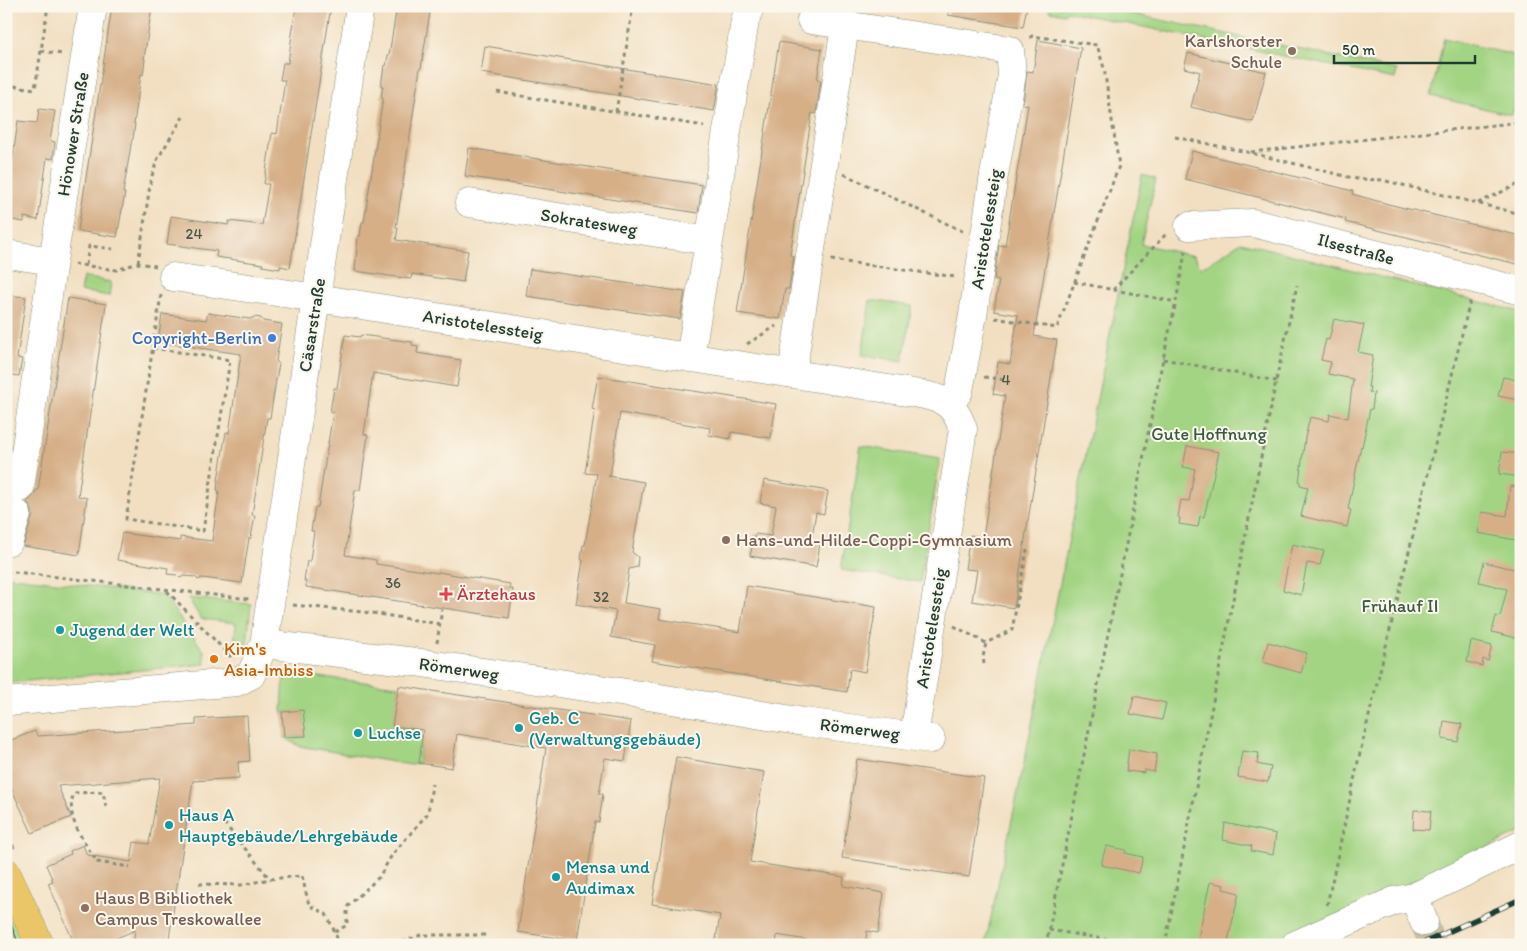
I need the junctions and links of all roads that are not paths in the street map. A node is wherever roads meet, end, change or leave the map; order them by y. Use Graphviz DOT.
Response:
graph roads {
  1 [pos="93,6"];
  2 [pos="360,6"];
  3 [pos="750,6"];
  4 [pos="811,20"];
  5 [pos="845,26"];
  6 [pos="469,203"];
  7 [pos="1190,226"];
  8 [pos="709,241"];
  9 [pos="6,254"];
  10 [pos="53,261"];
  11 [pos="167,285"];
  12 [pos="1521,291"];
  13 [pos="317,298"];
  14 [pos="690,358"];
  15 [pos="792,374"];
  16 [pos="950,404"];
  17 [pos="8,540"];
  18 [pos="264,644"];
  19 [pos="6,702"];
  20 [pos="923,737"];
  21 [pos="1521,845"];
  22 [pos="6,872"];
  23 [pos="1414,897"];
  24 [pos="1424,922"];
  25 [pos="40,945"];
  26 [pos="1295,945"];
  1 -- 10 [label="street, Hönower Straße"];
  2 -- 13 [label="street, Cäsarstraße"];
  3 -- 8 [label="street"];
  4 -- 5 [label="street"];
  5 -- 15 [label="street"];
  5 -- 16 [label="street, Aristotelessteig"];
  6 -- 8 [label="street, Sokratesweg"];
  7 -- 12 [label="street, Ilsestraße"];
  8 -- 14 [label="street"];
  9 -- 10 [label="street"];
  10 -- 17 [label="street, Hönower Straße"];
  11 -- 13 [label="street, Aristotelessteig"];
  13 -- 14 [label="street, Aristotelessteig"];
  13 -- 18 [label="street, Cäsarstraße"];
  14 -- 15 [label="street, Aristotelessteig"];
  15 -- 16 [label="street, Aristotelessteig"];
  16 -- 20 [label="street, Aristotelessteig"];
  18 -- 19 [label="street"];
  18 -- 20 [label="street, Römerweg"];
  21 -- 23 [label="street"];
  22 -- 25 [label="main road"];
  23 -- 24 [label="street"];
  23 -- 26 [label="street"];
}
